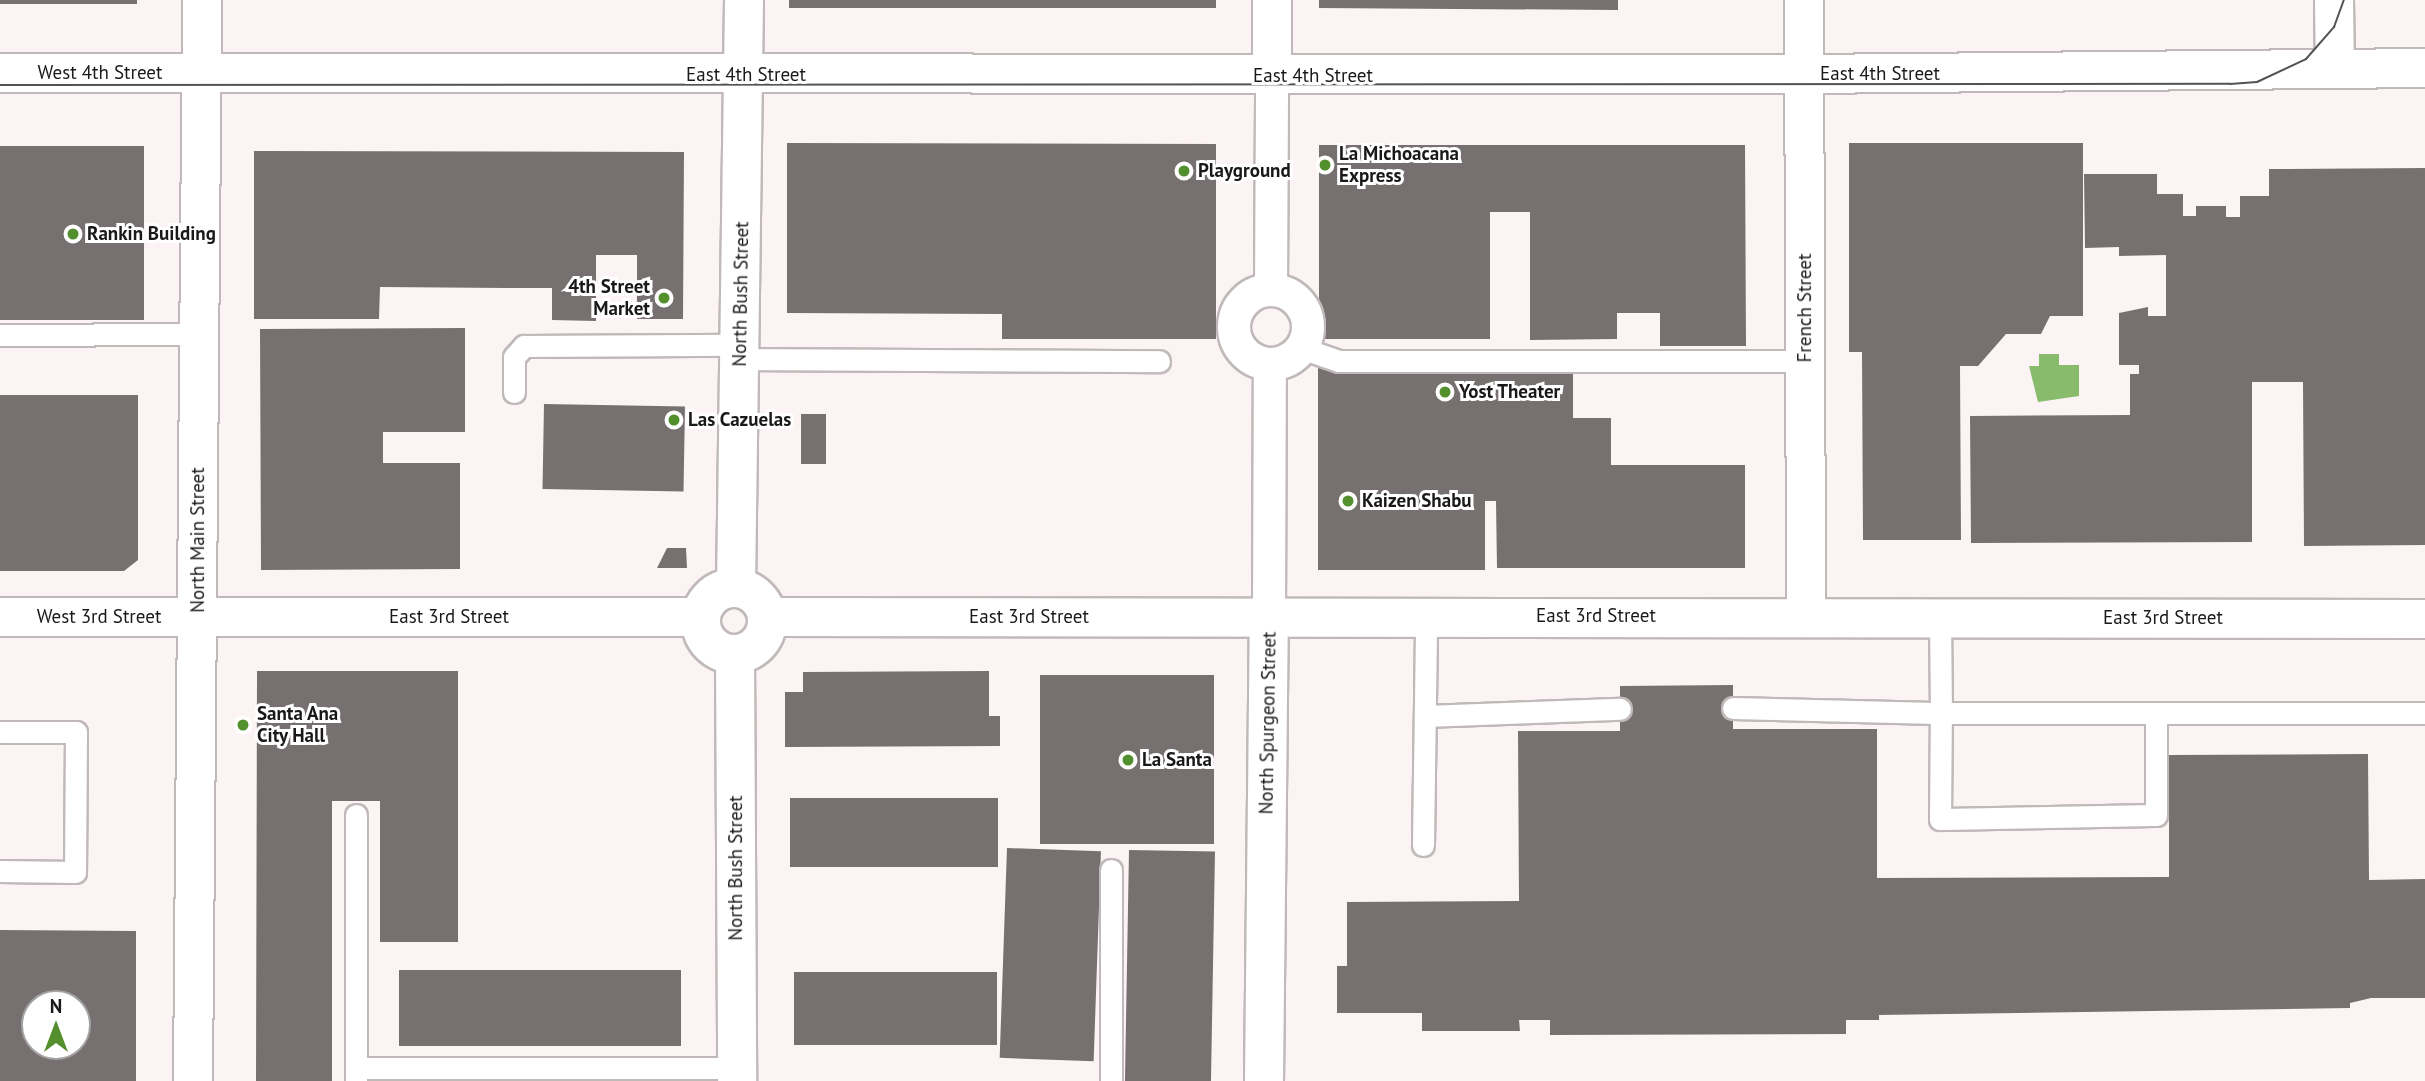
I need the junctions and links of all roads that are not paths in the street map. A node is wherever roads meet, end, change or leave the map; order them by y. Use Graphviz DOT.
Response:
graph roads {
  1 [pos="202,0"];
  2 [pos="744,0"];
  3 [pos="1272,0"];
  4 [pos="1804,0"];
  5 [pos="2334,0"];
  6 [pos="2425,68"];
  7 [pos="2335,69"];
  8 [pos="0,73"];
  9 [pos="201,74"];
  10 [pos="1804,74"];
  11 [pos="745,75"];
  12 [pos="1272,76"];
  13 [pos="1271,290"];
  14 [pos="0,334"];
  15 [pos="198,334"];
  16 [pos="1301,348"];
  17 [pos="740,352"];
  18 [pos="1159,361"];
  19 [pos="1805,361"];
  20 [pos="1270,364"];
  21 [pos="514,392"];
  22 [pos="736,588"];
  23 [pos="1269,616"];
  24 [pos="1426,616"];
  25 [pos="1806,616"];
  26 [pos="1940,616"];
  27 [pos="0,617"];
  28 [pos="198,617"];
  29 [pos="701,617"];
  30 [pos="767,617"];
  31 [pos="2425,619"];
  32 [pos="735,655"];
  33 [pos="1732,708"];
  34 [pos="1620,709"];
  35 [pos="1941,713"];
  36 [pos="2156,713"];
  37 [pos="2425,713"];
  38 [pos="1425,716"];
  39 [pos="0,732"];
  40 [pos="356,816"];
  41 [pos="1423,845"];
  42 [pos="1111,870"];
  43 [pos="0,871"];
  44 [pos="356,1075"];
  45 [pos="737,1075"];
  46 [pos="193,1081"];
  47 [pos="1111,1081"];
  48 [pos="1264,1081"];
  1 -- 9 [label="street, North Main Street"];
  2 -- 11 [label="street, North Bush Street"];
  3 -- 12 [label="street"];
  4 -- 10 [label="street, French Street"];
  5 -- 7 [label="street"];
  6 -- 7 [label="street, East 4th Street"];
  7 -- 10 [label="street, East 4th Street"];
  8 -- 9 [label="street, West 4th Street"];
  9 -- 11 [label="street, East 4th Street"];
  9 -- 15 [label="street, North Main Street"];
  10 -- 12 [label="street, East 4th Street"];
  10 -- 19 [label="street, French Street"];
  11 -- 12 [label="street, East 4th Street"];
  11 -- 17 [label="street, North Bush Street"];
  12 -- 13 [label="street"];
  13 -- 16 [label="street"];
  13 -- 20 [label="street"];
  14 -- 15 [label="lane"];
  15 -- 28 [label="street, North Main Street"];
  16 -- 19 [label="lane"];
  16 -- 20 [label="street"];
  17 -- 18 [label="lane"];
  17 -- 21 [label="lane"];
  17 -- 22 [label="street, North Bush Street"];
  19 -- 25 [label="street, French Street"];
  20 -- 23 [label="street, North Spurgeon Street"];
  22 -- 29 [label="street"];
  22 -- 30 [label="street"];
  23 -- 24 [label="street, East 3rd Street"];
  23 -- 30 [label="street, East 3rd Street"];
  23 -- 48 [label="street, North Spurgeon Street"];
  24 -- 25 [label="street, East 3rd Street"];
  24 -- 38 [label="lane"];
  25 -- 26 [label="street, East 3rd Street"];
  26 -- 31 [label="street, East 3rd Street"];
  26 -- 35 [label="lane"];
  27 -- 28 [label="street, West 3rd Street"];
  28 -- 29 [label="street, East 3rd Street"];
  28 -- 46 [label="street, North Main Street"];
  29 -- 32 [label="street"];
  30 -- 32 [label="street"];
  32 -- 45 [label="street, North Bush Street"];
  33 -- 35 [label="lane"];
  34 -- 38 [label="lane"];
  35 -- 36 [label="lane"];
  35 -- 36 [label="lane"];
  36 -- 37 [label="lane"];
  38 -- 41 [label="lane"];
  39 -- 43 [label="lane"];
  40 -- 44 [label="lane"];
  42 -- 47 [label="lane"];
  44 -- 45 [label="lane"];
}
